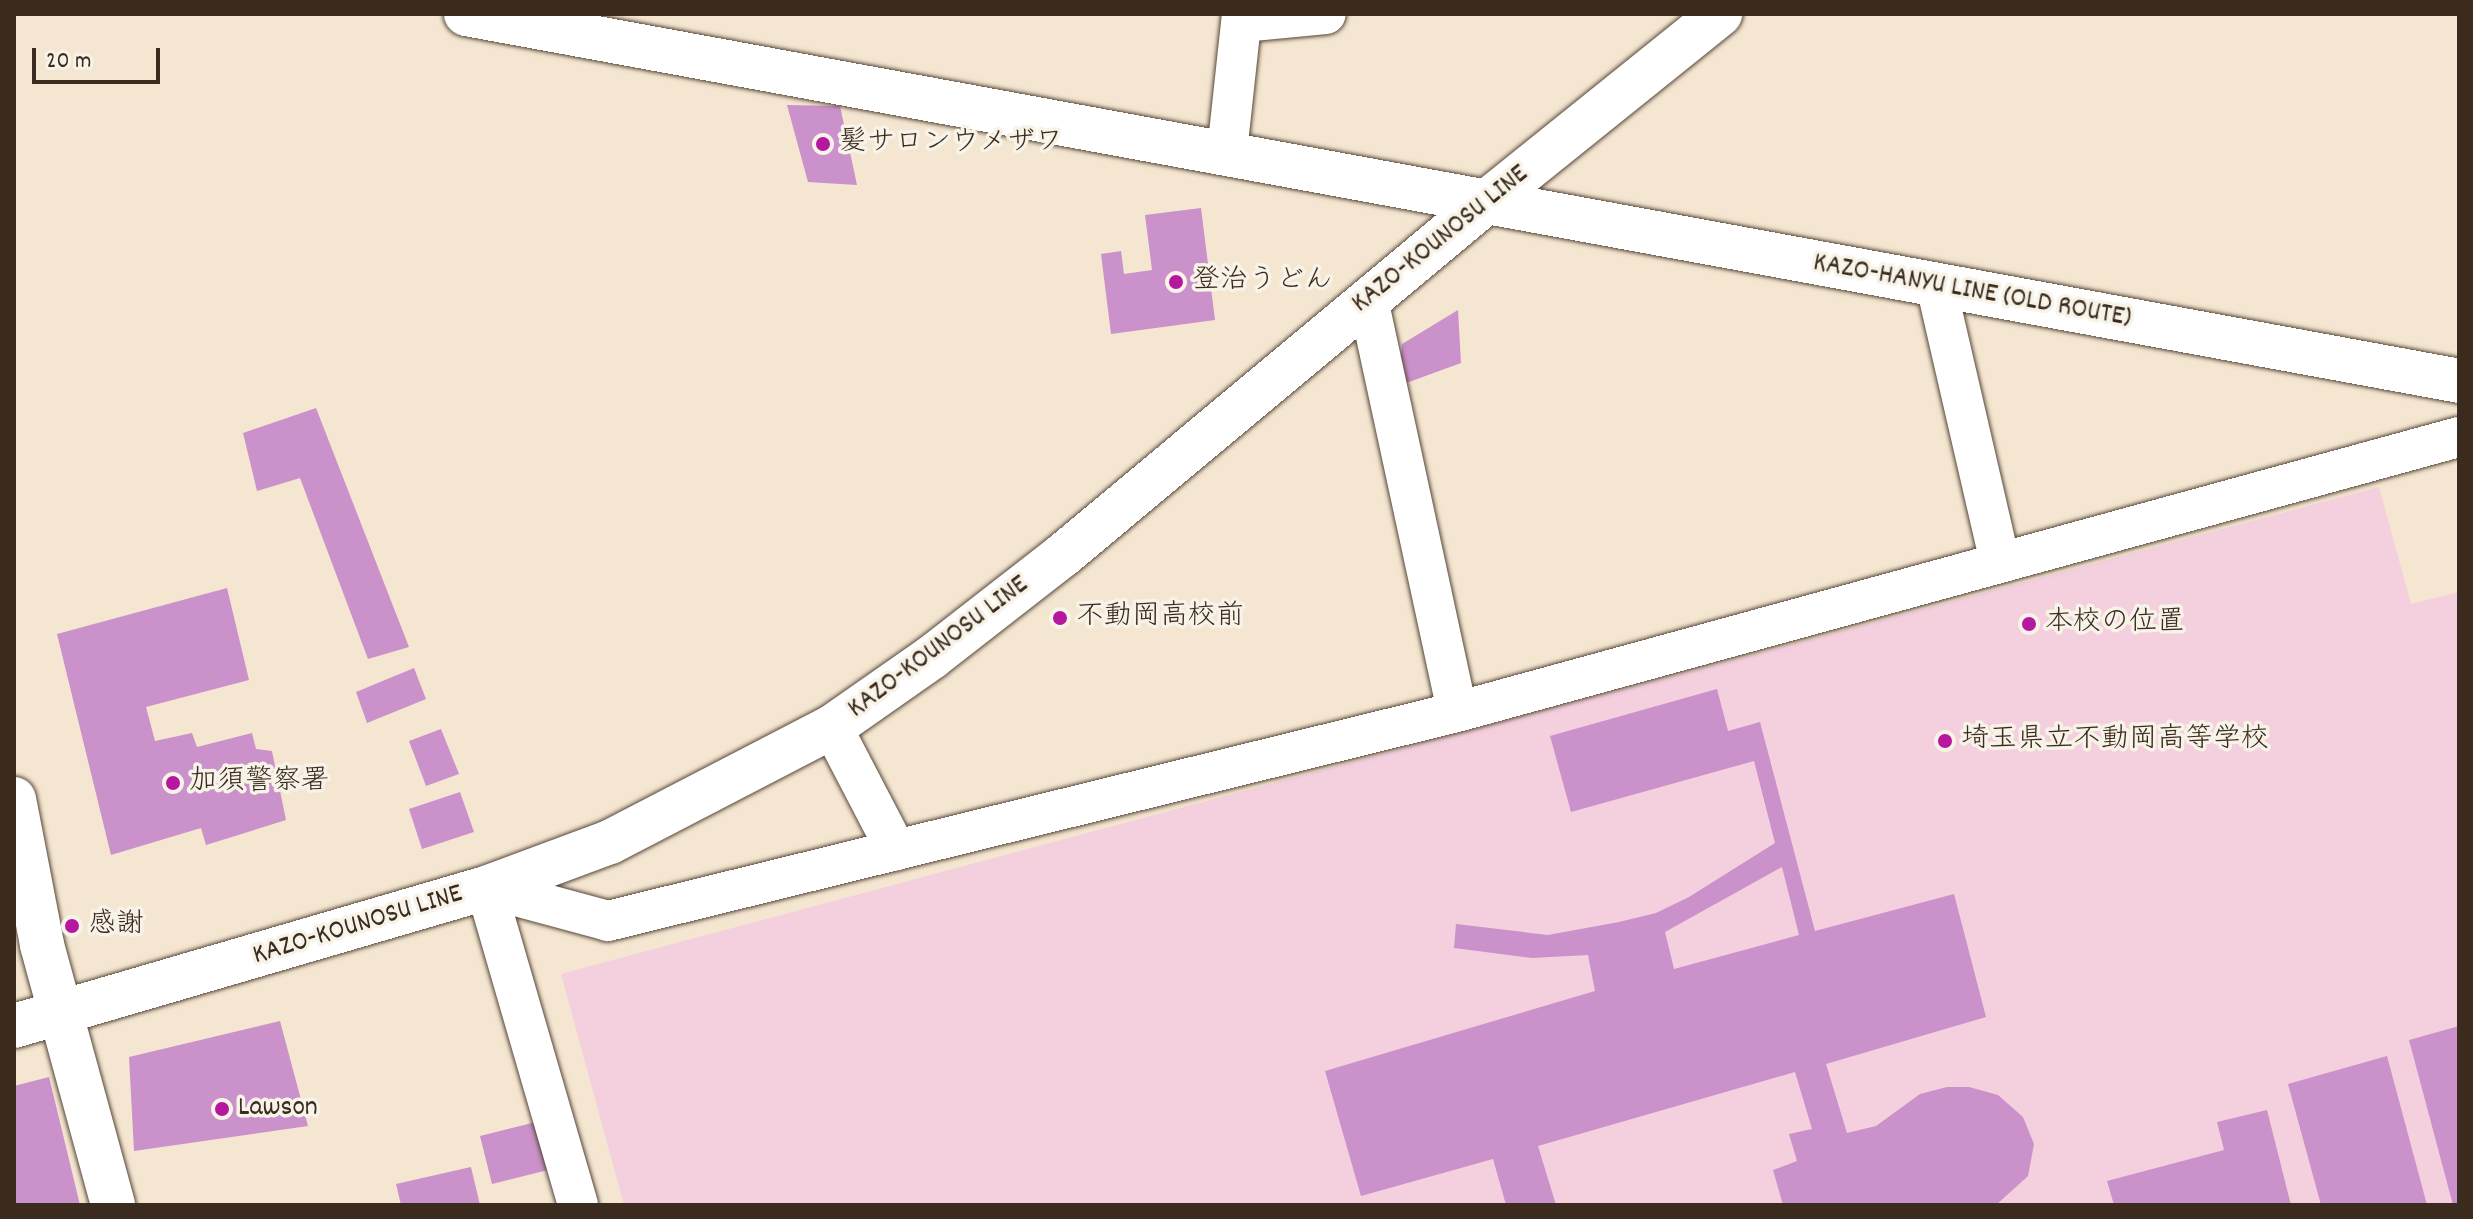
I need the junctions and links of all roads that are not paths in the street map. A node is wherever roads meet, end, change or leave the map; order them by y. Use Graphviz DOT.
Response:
graph roads {
  1 [pos="466,14"];
  2 [pos="1326,14"];
  3 [pos="1720,14"];
  4 [pos="1242,18"];
  5 [pos="1227,152"];
  6 [pos="1485,203"];
  7 [pos="1936,285"];
  8 [pos="1368,299"];
  9 [pos="2459,381"];
  10 [pos="2459,437"];
  11 [pos="2000,563"];
  12 [pos="1457,712"];
  13 [pos="832,727"];
  14 [pos="14,799"];
  15 [pos="896,850"];
  16 [pos="486,888"];
  17 [pos="61,1015"];
  18 [pos="14,1026"];
  19 [pos="113,1205"];
  20 [pos="578,1205"];
  1 -- 5 [label="street, KAZO-HANYU LINE (OLD ROUTE)"];
  2 -- 4 [label="street"];
  3 -- 6 [label="street, KAZO-KOUNOSU LINE"];
  4 -- 5 [label="street"];
  5 -- 6 [label="street, KAZO-HANYU LINE (OLD ROUTE)"];
  6 -- 7 [label="street, KAZO-HANYU LINE (OLD ROUTE)"];
  6 -- 8 [label="street, KAZO-KOUNOSU LINE"];
  7 -- 9 [label="street, KAZO-HANYU LINE (OLD ROUTE)"];
  7 -- 11 [label="street"];
  8 -- 12 [label="street"];
  8 -- 13 [label="street, KAZO-KOUNOSU LINE"];
  10 -- 11 [label="street"];
  11 -- 12 [label="street"];
  12 -- 15 [label="street"];
  13 -- 15 [label="street"];
  13 -- 16 [label="street, KAZO-KOUNOSU LINE"];
  14 -- 17 [label="street"];
  15 -- 16 [label="street"];
  16 -- 17 [label="street, KAZO-KOUNOSU LINE"];
  16 -- 20 [label="street"];
  17 -- 18 [label="street, KAZO-KOUNOSU LINE"];
  17 -- 19 [label="street"];
}
